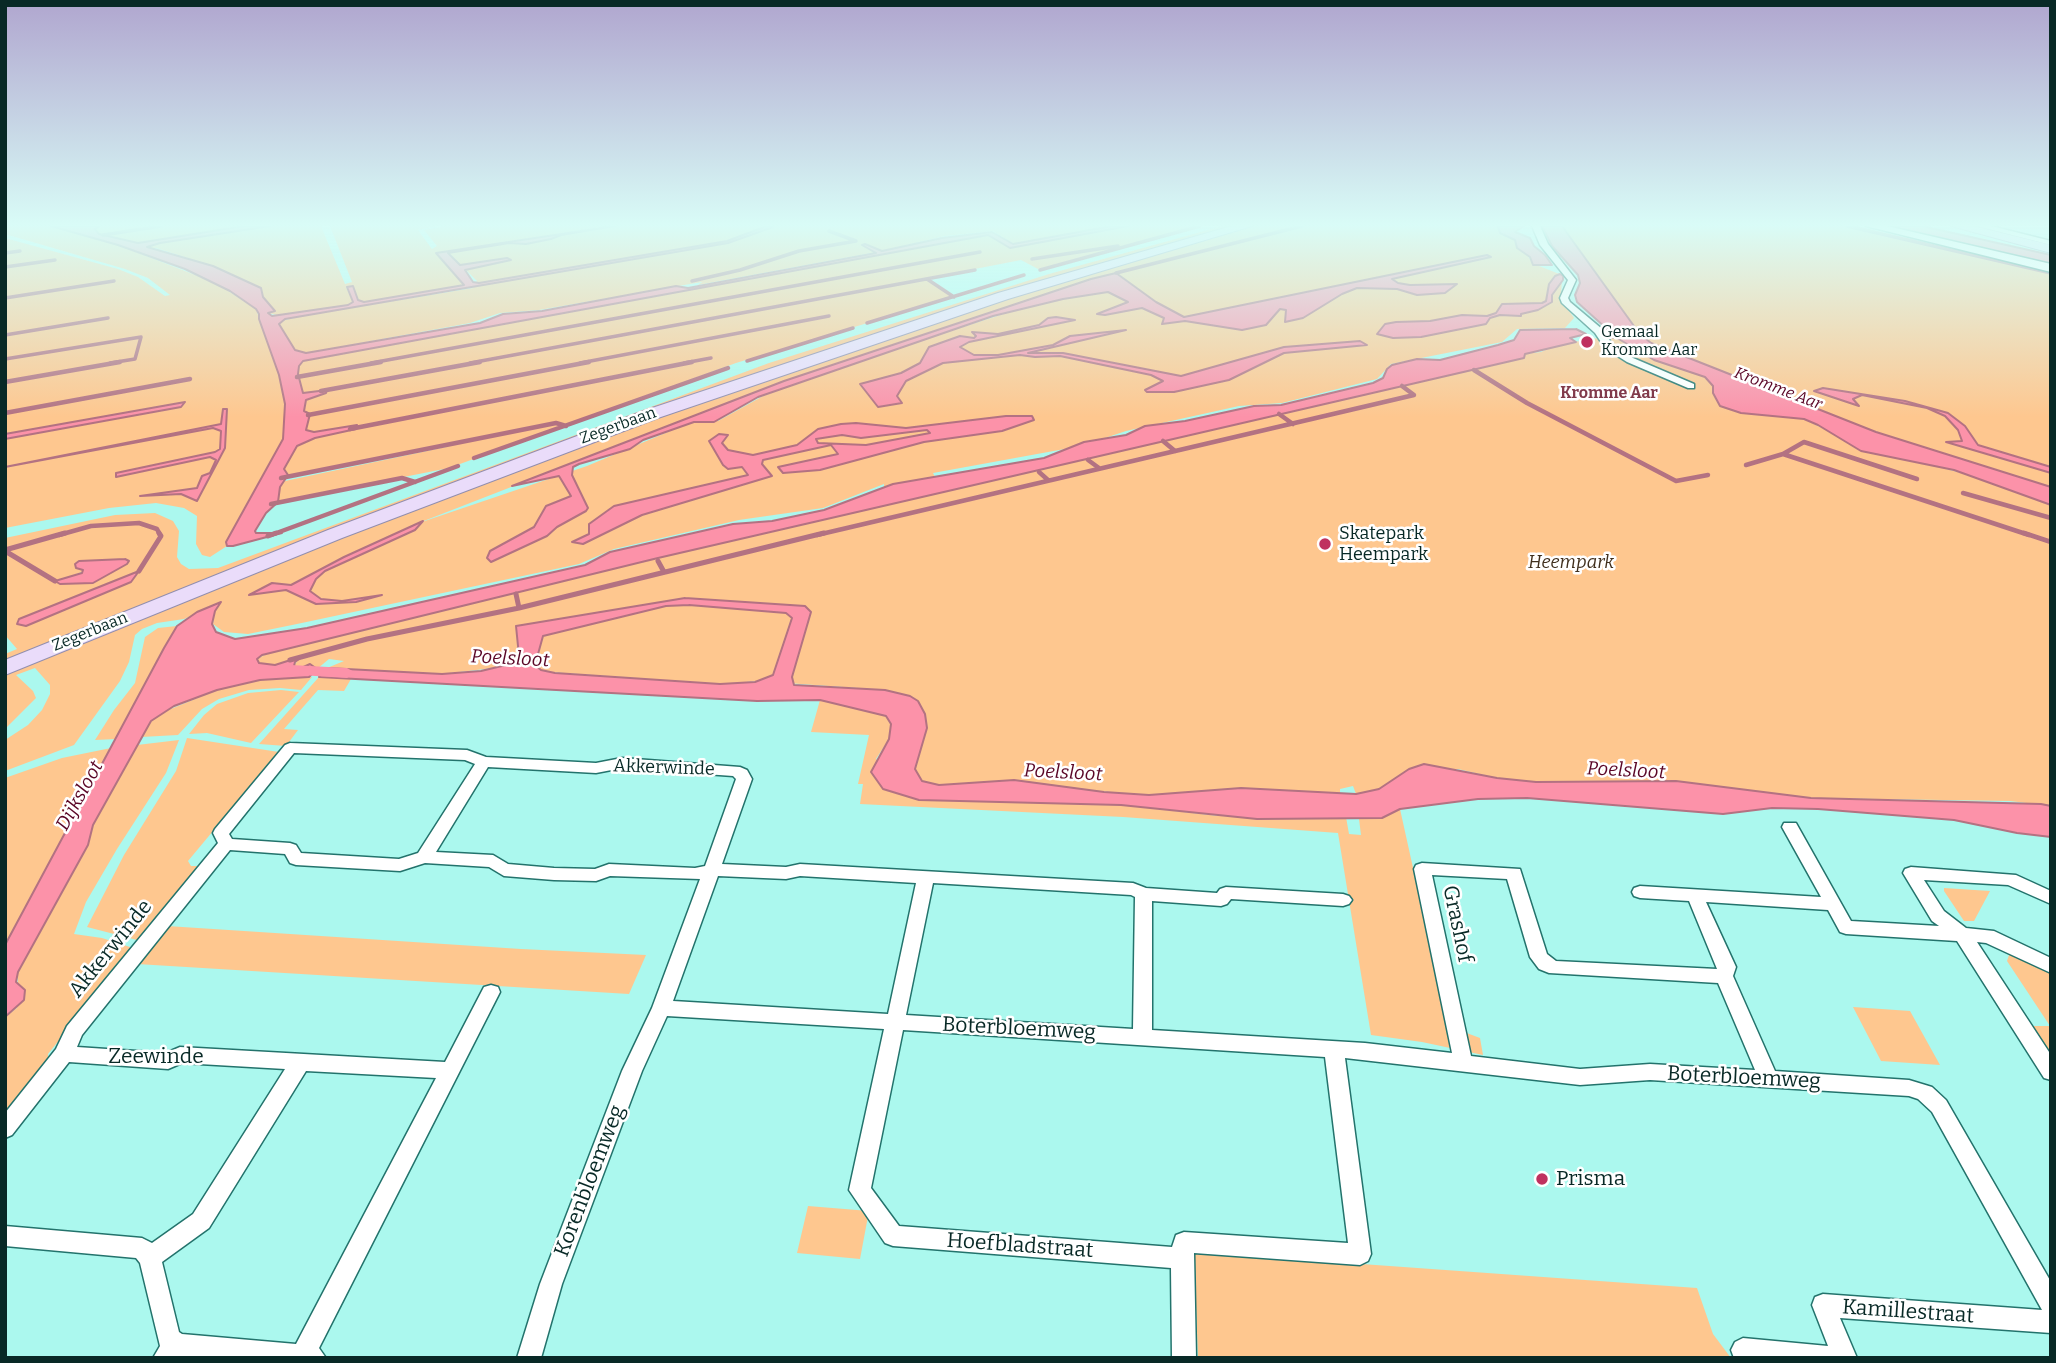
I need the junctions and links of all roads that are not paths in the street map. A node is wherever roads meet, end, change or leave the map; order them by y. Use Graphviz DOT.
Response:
graph roads {
  1 [pos="1025,290"];
  2 [pos="1569,290"];
  3 [pos="1691,386"];
  4 [pos="5,668"];
  5 [pos="484,762"];
  6 [pos="1790,827"];
  7 [pos="226,844"];
  8 [pos="425,857"];
  9 [pos="712,870"];
  10 [pos="926,877"];
  11 [pos="1640,892"];
  12 [pos="1144,894"];
  13 [pos="1695,896"];
  14 [pos="2051,898"];
  15 [pos="1343,900"];
  16 [pos="1833,904"];
  17 [pos="1963,935"];
  18 [pos="2051,965"];
  19 [pos="1724,976"];
  20 [pos="491,992"];
  21 [pos="661,1009"];
  22 [pos="897,1022"];
  23 [pos="1142,1037"];
  24 [pos="1334,1049"];
  25 [pos="64,1054"];
  26 [pos="301,1061"];
  27 [pos="1463,1062"];
  28 [pos="450,1071"];
  29 [pos="2051,1072"];
  30 [pos="1768,1078"];
  31 [pos="5,1129"];
  32 [pos="5,1236"];
  33 [pos="150,1258"];
  34 [pos="1182,1258"];
  35 [pos="2048,1295"];
  36 [pos="2051,1322"];
  37 [pos="173,1351"];
  38 [pos="306,1357"];
  39 [pos="529,1358"];
  40 [pos="1184,1358"];
  41 [pos="1746,1358"];
  42 [pos="1836,1358"];
  43 [pos="1845,1358"];
  1 -- 4 [label="main road, Zegerbaan"];
  2 -- 3 [label="street"];
  5 -- 7 [label="street, Akkerwinde"];
  5 -- 8 [label="street"];
  5 -- 9 [label="street, Akkerwinde"];
  6 -- 16 [label="street"];
  7 -- 8 [label="street"];
  7 -- 25 [label="street, Akkerwinde"];
  8 -- 9 [label="street"];
  9 -- 10 [label="street"];
  9 -- 21 [label="street, Akkerwinde"];
  10 -- 12 [label="street"];
  10 -- 22 [label="street"];
  11 -- 13 [label="street"];
  12 -- 15 [label="street"];
  12 -- 23 [label="street"];
  13 -- 16 [label="street"];
  13 -- 19 [label="street"];
  14 -- 17 [label="street"];
  16 -- 17 [label="street"];
  17 -- 18 [label="street"];
  17 -- 29 [label="street"];
  19 -- 27 [label="street, Grashof"];
  19 -- 30 [label="street"];
  20 -- 28 [label="street"];
  21 -- 22 [label="street, Boterbloemweg"];
  21 -- 39 [label="street, Korenbloemweg"];
  22 -- 23 [label="street, Boterbloemweg"];
  22 -- 34 [label="street, Hoefbladstraat"];
  23 -- 24 [label="street, Boterbloemweg"];
  24 -- 27 [label="street, Boterbloemweg"];
  24 -- 34 [label="street"];
  25 -- 26 [label="street, Zeewinde"];
  25 -- 31 [label="street"];
  26 -- 28 [label="street, Zeewinde"];
  26 -- 33 [label="street"];
  27 -- 30 [label="street, Boterbloemweg"];
  28 -- 38 [label="street"];
  30 -- 35 [label="street, Boterbloemweg"];
  32 -- 33 [label="street"];
  33 -- 37 [label="street"];
  34 -- 40 [label="street"];
  36 -- 43 [label="street, Kamillestraat"];
  37 -- 38 [label="street"];
  41 -- 42 [label="street"];
}
